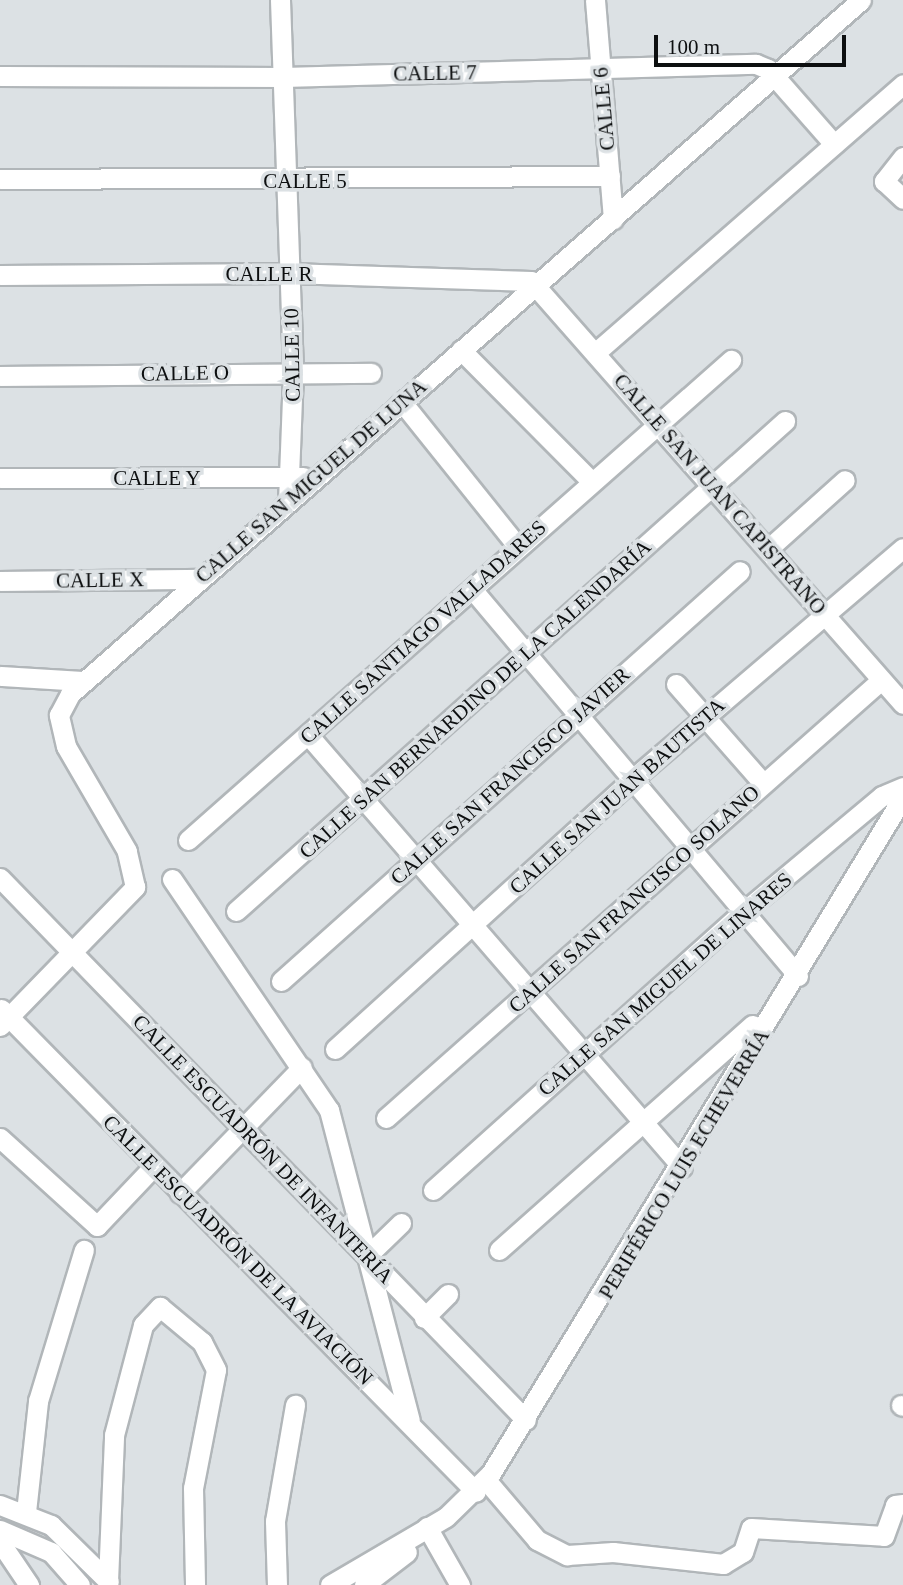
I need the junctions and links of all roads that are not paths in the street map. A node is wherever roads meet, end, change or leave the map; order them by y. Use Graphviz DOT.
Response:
graph roads {
  1 [pos="280,0"];
  2 [pos="595,0"];
  3 [pos="861,0"];
  4 [pos="601,68"];
  5 [pos="0,76"];
  6 [pos="775,76"];
  7 [pos="283,77"];
  8 [pos="903,84"];
  9 [pos="834,144"];
  10 [pos="903,157"];
  11 [pos="610,176"];
  12 [pos="0,178"];
  13 [pos="284,181"];
  14 [pos="903,199"];
  15 [pos="613,219"];
  16 [pos="289,273"];
  17 [pos="0,275"];
  18 [pos="536,284"];
  19 [pos="461,350"];
  20 [pos="596,353"];
  21 [pos="731,360"];
  22 [pos="293,372"];
  23 [pos="370,373"];
  24 [pos="0,376"];
  25 [pos="402,402"];
  26 [pos="785,421"];
  27 [pos="660,425"];
  28 [pos="292,477"];
  29 [pos="315,477"];
  30 [pos="0,478"];
  31 [pos="590,480"];
  32 [pos="845,480"];
  33 [pos="715,487"];
  34 [pos="288,500"];
  35 [pos="518,547"];
  36 [pos="903,548"];
  37 [pos="768,549"];
  38 [pos="740,570"];
  39 [pos="200,579"];
  40 [pos="0,581"];
  41 [pos="472,589"];
  42 [pos="826,616"];
  43 [pos="523,652"];
  44 [pos="0,676"];
  45 [pos="881,680"];
  46 [pos="81,681"];
  47 [pos="676,684"];
  48 [pos="903,704"];
  49 [pos="577,716"];
  50 [pos="705,718"];
  51 [pos="309,736"];
  52 [pos="629,782"];
  53 [pos="763,783"];
  54 [pos="903,787"];
  55 [pos="361,800"];
  56 [pos="900,807"];
  57 [pos="188,841"];
  58 [pos="688,848"];
  59 [pos="415,862"];
  60 [pos="0,878"];
  61 [pos="172,879"];
  62 [pos="236,911"];
  63 [pos="743,913"];
  64 [pos="470,928"];
  65 [pos="75,953"];
  66 [pos="798,976"];
  67 [pos="281,981"];
  68 [pos="527,995"];
  69 [pos="3,1017"];
  70 [pos="752,1025"];
  71 [pos="335,1049"];
  72 [pos="582,1057"];
  73 [pos="302,1067"];
  74 [pos="386,1118"];
  75 [pos="638,1120"];
  76 [pos="244,1127"];
  77 [pos="0,1138"];
  78 [pos="153,1167"];
  79 [pos="682,1167"];
  80 [pos="433,1190"];
  81 [pos="180,1194"];
  82 [pos="401,1223"];
  83 [pos="84,1250"];
  84 [pos="499,1250"];
  85 [pos="365,1252"];
  86 [pos="448,1294"];
  87 [pos="424,1318"];
  88 [pos="295,1405"];
  89 [pos="526,1420"];
  90 [pos="410,1422"];
  91 [pos="481,1486"];
  92 [pos="903,1504"];
  93 [pos="0,1506"];
  94 [pos="26,1512"];
  95 [pos="0,1530"];
  96 [pos="430,1531"];
  97 [pos="0,1542"];
  98 [pos="110,1583"];
  99 [pos="29,1585"];
  100 [pos="80,1585"];
  101 [pos="195,1585"];
  102 [pos="277,1585"];
  103 [pos="330,1585"];
  104 [pos="364,1585"];
  105 [pos="460,1585"];
  1 -- 7 [label="street, CALLE 10"];
  2 -- 4 [label="street, CALLE 6"];
  3 -- 6 [label="street, CALLE SAN MIGUEL DE LUNA"];
  4 -- 6 [label="street, CALLE 7"];
  4 -- 7 [label="street, CALLE 7"];
  4 -- 11 [label="street, CALLE 6"];
  5 -- 7 [label="street, CALLE 7"];
  6 -- 9 [label="street, CALLE 7"];
  6 -- 15 [label="street, CALLE SAN MIGUEL DE LUNA"];
  7 -- 13 [label="street, CALLE 10"];
  8 -- 9 [label="street"];
  9 -- 20 [label="street"];
  10 -- 14 [label="street"];
  11 -- 13 [label="street, CALLE 5"];
  11 -- 15 [label="street, CALLE 6"];
  12 -- 13 [label="street, CALLE 5"];
  13 -- 16 [label="street, CALLE 10"];
  15 -- 18 [label="street, CALLE SAN MIGUEL DE LUNA"];
  16 -- 17 [label="street, CALLE R"];
  16 -- 18 [label="street, CALLE R"];
  16 -- 22 [label="street, CALLE 10"];
  18 -- 19 [label="street, CALLE SAN MIGUEL DE LUNA"];
  18 -- 20 [label="street, CALLE SAN JUAN CAPISTRANO"];
  19 -- 25 [label="street, CALLE SAN MIGUEL DE LUNA"];
  19 -- 31 [label="street"];
  20 -- 27 [label="street, CALLE SAN JUAN CAPISTRANO"];
  21 -- 27 [label="street, CALLE SANTIAGO VALLADARES"];
  22 -- 23 [label="street, CALLE O"];
  22 -- 24 [label="street, CALLE O"];
  22 -- 28 [label="street, CALLE 10"];
  25 -- 29 [label="street, CALLE SAN MIGUEL DE LUNA"];
  25 -- 35 [label="street"];
  26 -- 33 [label="street, CALLE SAN BERNARDINO DE LA CALENDARÍA"];
  27 -- 31 [label="street, CALLE SANTIAGO VALLADARES"];
  27 -- 33 [label="street, CALLE SAN JUAN CAPISTRANO"];
  28 -- 29 [label="street, CALLE Y"];
  28 -- 30 [label="street, CALLE Y"];
  28 -- 34 [label="street, CALLE 10"];
  29 -- 34 [label="street, CALLE SAN MIGUEL DE LUNA"];
  31 -- 35 [label="street, CALLE SANTIAGO VALLADARES"];
  32 -- 37 [label="street"];
  33 -- 37 [label="street, CALLE SAN JUAN CAPISTRANO"];
  33 -- 43 [label="street, CALLE SAN BERNARDINO DE LA CALENDARÍA"];
  34 -- 39 [label="street, CALLE SAN MIGUEL DE LUNA"];
  35 -- 41 [label="street, CALLE SANTIAGO VALLADARES"];
  36 -- 42 [label="street, CALLE SAN JUAN BAUTISTA"];
  37 -- 42 [label="street, CALLE SAN JUAN CAPISTRANO"];
  38 -- 49 [label="street, CALLE SAN FRANCISCO JAVIER"];
  39 -- 40 [label="street, CALLE X"];
  39 -- 46 [label="street, CALLE SAN MIGUEL DE LUNA"];
  41 -- 43 [label="street"];
  41 -- 51 [label="street, CALLE SANTIAGO VALLADARES"];
  42 -- 45 [label="street, CALLE SAN JUAN CAPISTRANO"];
  42 -- 50 [label="street, CALLE SAN JUAN BAUTISTA"];
  43 -- 49 [label="street"];
  43 -- 55 [label="street, CALLE SAN BERNARDINO DE LA CALENDARÍA"];
  44 -- 46 [label="street"];
  45 -- 48 [label="street, CALLE SAN JUAN CAPISTRANO"];
  45 -- 53 [label="street, CALLE SAN FRANCISCO SOLANO"];
  46 -- 65 [label="street, CALLE SAN MIGUEL DE LUNA"];
  47 -- 50 [label="street"];
  49 -- 52 [label="street"];
  49 -- 59 [label="street, CALLE SAN FRANCISCO JAVIER"];
  50 -- 52 [label="street, CALLE SAN JUAN BAUTISTA"];
  50 -- 53 [label="street"];
  51 -- 55 [label="street"];
  51 -- 57 [label="street, CALLE SANTIAGO VALLADARES"];
  52 -- 58 [label="street"];
  52 -- 64 [label="street, CALLE SAN JUAN BAUTISTA"];
  53 -- 58 [label="street, CALLE SAN FRANCISCO SOLANO"];
  54 -- 63 [label="street, CALLE SAN MIGUEL DE LINARES"];
  55 -- 59 [label="street"];
  55 -- 62 [label="street, CALLE SAN BERNARDINO DE LA CALENDARÍA"];
  56 -- 66 [label="street, PERIFÉRICO LUIS ECHEVERRÍA"];
  58 -- 63 [label="street"];
  58 -- 68 [label="street, CALLE SAN FRANCISCO SOLANO"];
  59 -- 64 [label="street"];
  59 -- 67 [label="street, CALLE SAN FRANCISCO JAVIER"];
  60 -- 65 [label="street, CALLE ESCUADRÓN DE INFANTERÍA"];
  61 -- 73 [label="street"];
  63 -- 66 [label="street"];
  63 -- 72 [label="street, CALLE SAN MIGUEL DE LINARES"];
  64 -- 68 [label="street"];
  64 -- 71 [label="street, CALLE SAN JUAN BAUTISTA"];
  65 -- 69 [label="street, CALLE SAN MIGUEL DE LUNA"];
  65 -- 76 [label="street, CALLE ESCUADRÓN DE INFANTERÍA"];
  66 -- 79 [label="street, PERIFÉRICO LUIS ECHEVERRÍA"];
  68 -- 72 [label="street"];
  68 -- 74 [label="street, CALLE SAN FRANCISCO SOLANO"];
  69 -- 78 [label="street, CALLE ESCUADRÓN DE LA AVIACIÓN"];
  70 -- 75 [label="street"];
  72 -- 75 [label="street"];
  72 -- 80 [label="street, CALLE SAN MIGUEL DE LINARES"];
  73 -- 76 [label="street"];
  73 -- 85 [label="street"];
  75 -- 79 [label="street"];
  75 -- 84 [label="street"];
  76 -- 81 [label="street"];
  76 -- 85 [label="street, CALLE ESCUADRÓN DE INFANTERÍA"];
  77 -- 78 [label="street"];
  78 -- 81 [label="street, CALLE ESCUADRÓN DE LA AVIACIÓN"];
  79 -- 89 [label="street, PERIFÉRICO LUIS ECHEVERRÍA"];
  81 -- 90 [label="street, CALLE ESCUADRÓN DE LA AVIACIÓN"];
  82 -- 85 [label="street"];
  83 -- 94 [label="street"];
  85 -- 87 [label="street, CALLE ESCUADRÓN DE INFANTERÍA"];
  85 -- 90 [label="street"];
  86 -- 87 [label="street"];
  87 -- 89 [label="street, CALLE ESCUADRÓN DE INFANTERÍA"];
  88 -- 102 [label="street"];
  89 -- 91 [label="street, PERIFÉRICO LUIS ECHEVERRÍA"];
  90 -- 91 [label="street, CALLE ESCUADRÓN DE LA AVIACIÓN"];
  91 -- 92 [label="street, CALLE ESCUADRÓN DE LA AVIACIÓN"];
  91 -- 96 [label="street, PERIFÉRICO LUIS ECHEVERRÍA"];
  93 -- 94 [label="street"];
  94 -- 98 [label="street"];
  95 -- 100 [label="street"];
  96 -- 103 [label="street, PERIFÉRICO LUIS ECHEVERRÍA"];
  96 -- 104 [label="street, PERIFÉRICO LUIS ECHEVERRÍA"];
  96 -- 105 [label="street"];
  97 -- 99 [label="street"];
  98 -- 101 [label="street"];
}
